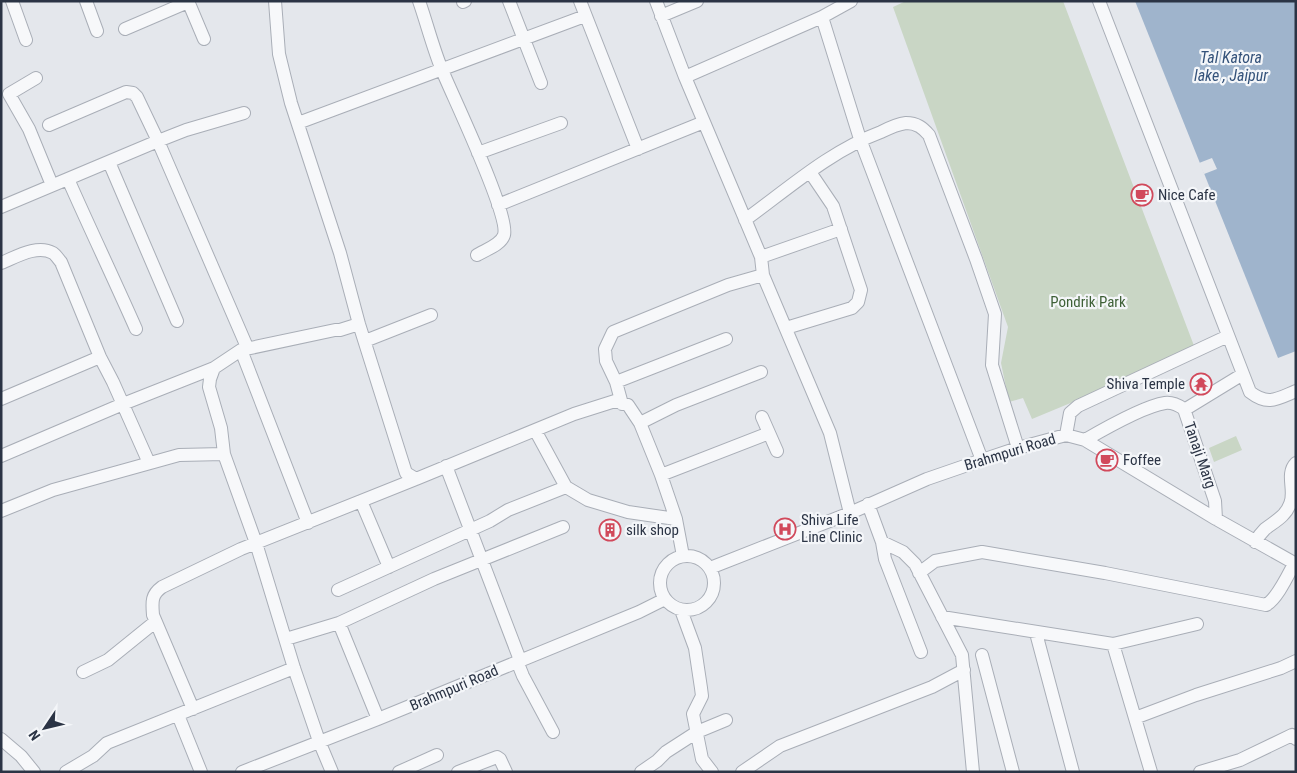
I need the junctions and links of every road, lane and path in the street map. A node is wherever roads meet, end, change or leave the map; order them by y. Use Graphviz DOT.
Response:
graph roads {
  1 [pos="12,1"];
  2 [pos="86,1"];
  3 [pos="275,1"];
  4 [pos="419,1"];
  5 [pos="509,1"];
  6 [pos="580,1"];
  7 [pos="656,1"];
  8 [pos="697,1"];
  9 [pos="851,1"];
  10 [pos="1100,1"];
  11 [pos="188,2"];
  12 [pos="586,16"];
  13 [pos="661,16"];
  14 [pos="822,17"];
  15 [pos="125,29"];
  16 [pos="97,31"];
  17 [pos="523,38"];
  18 [pos="204,39"];
  19 [pos="26,40"];
  20 [pos="442,69"];
  21 [pos="685,77"];
  22 [pos="36,78"];
  23 [pos="541,83"];
  24 [pos="244,113"];
  25 [pos="704,122"];
  26 [pos="298,123"];
  27 [pos="562,123"];
  28 [pos="49,125"];
  29 [pos="860,140"];
  30 [pos="158,141"];
  31 [pos="638,149"];
  32 [pos="478,153"];
  33 [pos="109,162"];
  34 [pos="810,172"];
  35 [pos="68,179"];
  36 [pos="52,185"];
  37 [pos="498,205"];
  38 [pos="1,207"];
  39 [pos="746,220"];
  40 [pos="841,229"];
  41 [pos="477,254"];
  42 [pos="761,257"];
  43 [pos="1,263"];
  44 [pos="763,275"];
  45 [pos="431,315"];
  46 [pos="177,321"];
  47 [pos="359,324"];
  48 [pos="786,328"];
  49 [pos="136,329"];
  50 [pos="1228,336"];
  51 [pos="726,339"];
  52 [pos="365,341"];
  53 [pos="244,348"];
  54 [pos="100,356"];
  55 [pos="214,368"];
  56 [pos="761,372"];
  57 [pos="1243,374"];
  58 [pos="616,382"];
  59 [pos="1296,391"];
  60 [pos="1,399"];
  61 [pos="123,404"];
  62 [pos="622,404"];
  63 [pos="1189,407"];
  64 [pos="762,417"];
  65 [pos="640,423"];
  66 [pos="535,430"];
  67 [pos="769,433"];
  68 [pos="1066,435"];
  69 [pos="1085,440"];
  70 [pos="1018,448"];
  71 [pos="777,451"];
  72 [pos="224,454"];
  73 [pos="1,456"];
  74 [pos="982,460"];
  75 [pos="149,463"];
  76 [pos="1296,463"];
  77 [pos="446,466"];
  78 [pos="661,475"];
  79 [pos="416,479"];
  80 [pos="566,487"];
  81 [pos="361,501"];
  82 [pos="868,504"];
  83 [pos="1,511"];
  84 [pos="850,513"];
  85 [pos="676,519"];
  86 [pos="1216,519"];
  87 [pos="308,523"];
  88 [pos="563,527"];
  89 [pos="470,531"];
  90 [pos="882,542"];
  91 [pos="1255,542"];
  92 [pos="256,543"];
  93 [pos="682,556"];
  94 [pos="482,559"];
  95 [pos="1295,564"];
  96 [pos="389,567"];
  97 [pos="710,568"];
  98 [pos="919,573"];
  99 [pos="338,590"];
  100 [pos="665,599"];
  101 [pos="681,610"];
  102 [pos="942,617"];
  103 [pos="155,622"];
  104 [pos="338,623"];
  105 [pos="1197,624"];
  106 [pos="1036,633"];
  107 [pos="286,639"];
  108 [pos="1113,644"];
  109 [pos="921,652"];
  110 [pos="982,655"];
  111 [pos="519,661"];
  112 [pos="1296,661"];
  113 [pos="294,668"];
  114 [pos="964,670"];
  115 [pos="83,672"];
  116 [pos="193,709"];
  117 [pos="178,714"];
  118 [pos="1134,718"];
  119 [pos="378,719"];
  120 [pos="726,720"];
  121 [pos="553,732"];
  122 [pos="697,732"];
  123 [pos="1294,736"];
  124 [pos="1,739"];
  125 [pos="319,741"];
  126 [pos="437,755"];
  127 [pos="246,771"];
  128 [pos="34,772"];
  129 [pos="66,772"];
  130 [pos="201,772"];
  131 [pos="332,772"];
  132 [pos="399,772"];
  133 [pos="458,772"];
  134 [pos="506,772"];
  135 [pos="641,772"];
  136 [pos="712,772"];
  137 [pos="742,772"];
  138 [pos="973,772"];
  139 [pos="1012,772"];
  140 [pos="1073,772"];
  141 [pos="1151,772"];
  142 [pos="1200,772"];
  1 -- 19 [label="street"];
  2 -- 16 [label="street"];
  3 -- 26 [label="street"];
  4 -- 20 [label="street"];
  5 -- 17 [label="street"];
  6 -- 12 [label="street"];
  7 -- 13 [label="street"];
  8 -- 13 [label="street"];
  9 -- 14 [label="street"];
  10 -- 50 [label="street"];
  11 -- 15 [label="street"];
  11 -- 18 [label="street"];
  12 -- 17 [label="street"];
  12 -- 31 [label="street"];
  13 -- 21 [label="street"];
  14 -- 21 [label="street"];
  14 -- 29 [label="street"];
  17 -- 20 [label="street"];
  17 -- 23 [label="street"];
  20 -- 26 [label="street"];
  20 -- 32 [label="street"];
  21 -- 25 [label="street"];
  22 -- 36 [label="street"];
  24 -- 30 [label="street"];
  25 -- 31 [label="street"];
  25 -- 39 [label="street"];
  26 -- 47 [label="street"];
  27 -- 32 [label="street"];
  28 -- 30 [label="street"];
  29 -- 34 [label="street"];
  29 -- 70 [label="street"];
  29 -- 74 [label="street"];
  30 -- 33 [label="street"];
  30 -- 53 [label="street"];
  31 -- 37 [label="street"];
  32 -- 37 [label="street"];
  33 -- 35 [label="street"];
  33 -- 46 [label="street"];
  34 -- 39 [label="street"];
  34 -- 40 [label="street"];
  35 -- 36 [label="street"];
  35 -- 49 [label="street"];
  36 -- 38 [label="street"];
  37 -- 41 [label="street"];
  39 -- 42 [label="street"];
  40 -- 42 [label="street"];
  40 -- 48 [label="street"];
  42 -- 44 [label="street"];
  43 -- 54 [label="street"];
  44 -- 48 [label="street"];
  44 -- 58 [label="street"];
  45 -- 52 [label="street"];
  47 -- 52 [label="street"];
  47 -- 53 [label="street"];
  48 -- 84 [label="street"];
  50 -- 57 [label="street"];
  50 -- 68 [label="street"];
  51 -- 58 [label="street"];
  52 -- 79 [label="street"];
  53 -- 55 [label="street"];
  53 -- 87 [label="street"];
  54 -- 60 [label="street"];
  54 -- 61 [label="street"];
  55 -- 61 [label="street"];
  55 -- 72 [label="street"];
  56 -- 65 [label="street"];
  57 -- 59 [label="street"];
  57 -- 63 [label="street"];
  58 -- 62 [label="street"];
  61 -- 73 [label="street"];
  61 -- 75 [label="street"];
  62 -- 65 [label="street"];
  62 -- 66 [label="street"];
  64 -- 67 [label="street"];
  65 -- 78 [label="street"];
  66 -- 77 [label="street"];
  66 -- 80 [label="street"];
  67 -- 71 [label="street"];
  67 -- 78 [label="street"];
  68 -- 69 [label="street, Brahmpuri Road"];
  68 -- 70 [label="street, Brahmpuri Road"];
  69 -- 86 [label="street, Brahmpuri Road"];
  69 -- 86 [label="street, Tanaji Marg"];
  70 -- 74 [label="street, Brahmpuri Road"];
  72 -- 75 [label="street"];
  72 -- 92 [label="street"];
  74 -- 82 [label="street, Brahmpuri Road"];
  75 -- 83 [label="street"];
  76 -- 91 [label="street"];
  77 -- 79 [label="street"];
  77 -- 89 [label="street"];
  78 -- 85 [label="street"];
  79 -- 81 [label="street"];
  80 -- 85 [label="street"];
  80 -- 89 [label="street"];
  81 -- 87 [label="street"];
  81 -- 96 [label="street"];
  82 -- 84 [label="street, Brahmpuri Road"];
  82 -- 90 [label="street"];
  84 -- 97 [label="street, Brahmpuri Road"];
  85 -- 93 [label="street"];
  86 -- 91 [label="street, Brahmpuri Road"];
  87 -- 92 [label="street"];
  88 -- 94 [label="street"];
  89 -- 94 [label="street"];
  89 -- 96 [label="street"];
  90 -- 98 [label="street"];
  90 -- 109 [label="street"];
  91 -- 95 [label="street, Brahmpuri Road"];
  92 -- 103 [label="street"];
  92 -- 107 [label="street"];
  93 -- 97 [label="street"];
  93 -- 100 [label="street"];
  94 -- 104 [label="street"];
  94 -- 111 [label="street"];
  95 -- 98 [label="street"];
  96 -- 99 [label="street"];
  97 -- 101 [label="street"];
  98 -- 102 [label="street"];
  100 -- 101 [label="street"];
  100 -- 111 [label="street, Brahmpuri Road"];
  101 -- 122 [label="street"];
  102 -- 106 [label="street"];
  102 -- 114 [label="street"];
  103 -- 115 [label="street"];
  103 -- 116 [label="street"];
  104 -- 107 [label="street"];
  104 -- 119 [label="street"];
  105 -- 108 [label="street"];
  106 -- 108 [label="street"];
  106 -- 140 [label="street"];
  107 -- 113 [label="street"];
  108 -- 118 [label="street"];
  110 -- 139 [label="street"];
  111 -- 119 [label="street, Brahmpuri Road"];
  111 -- 121 [label="street"];
  112 -- 118 [label="street"];
  113 -- 116 [label="street"];
  113 -- 125 [label="street"];
  114 -- 137 [label="street"];
  114 -- 138 [label="street"];
  116 -- 117 [label="street"];
  117 -- 129 [label="street"];
  117 -- 130 [label="street"];
  118 -- 141 [label="street"];
  119 -- 125 [label="street, Brahmpuri Road"];
  120 -- 122 [label="street"];
  122 -- 135 [label="street"];
  122 -- 136 [label="street"];
  123 -- 142 [label="street"];
  124 -- 128 [label="street"];
  125 -- 127 [label="street, Brahmpuri Road"];
  125 -- 131 [label="street"];
  126 -- 132 [label="street"];
  133 -- 134 [label="street"];
}
